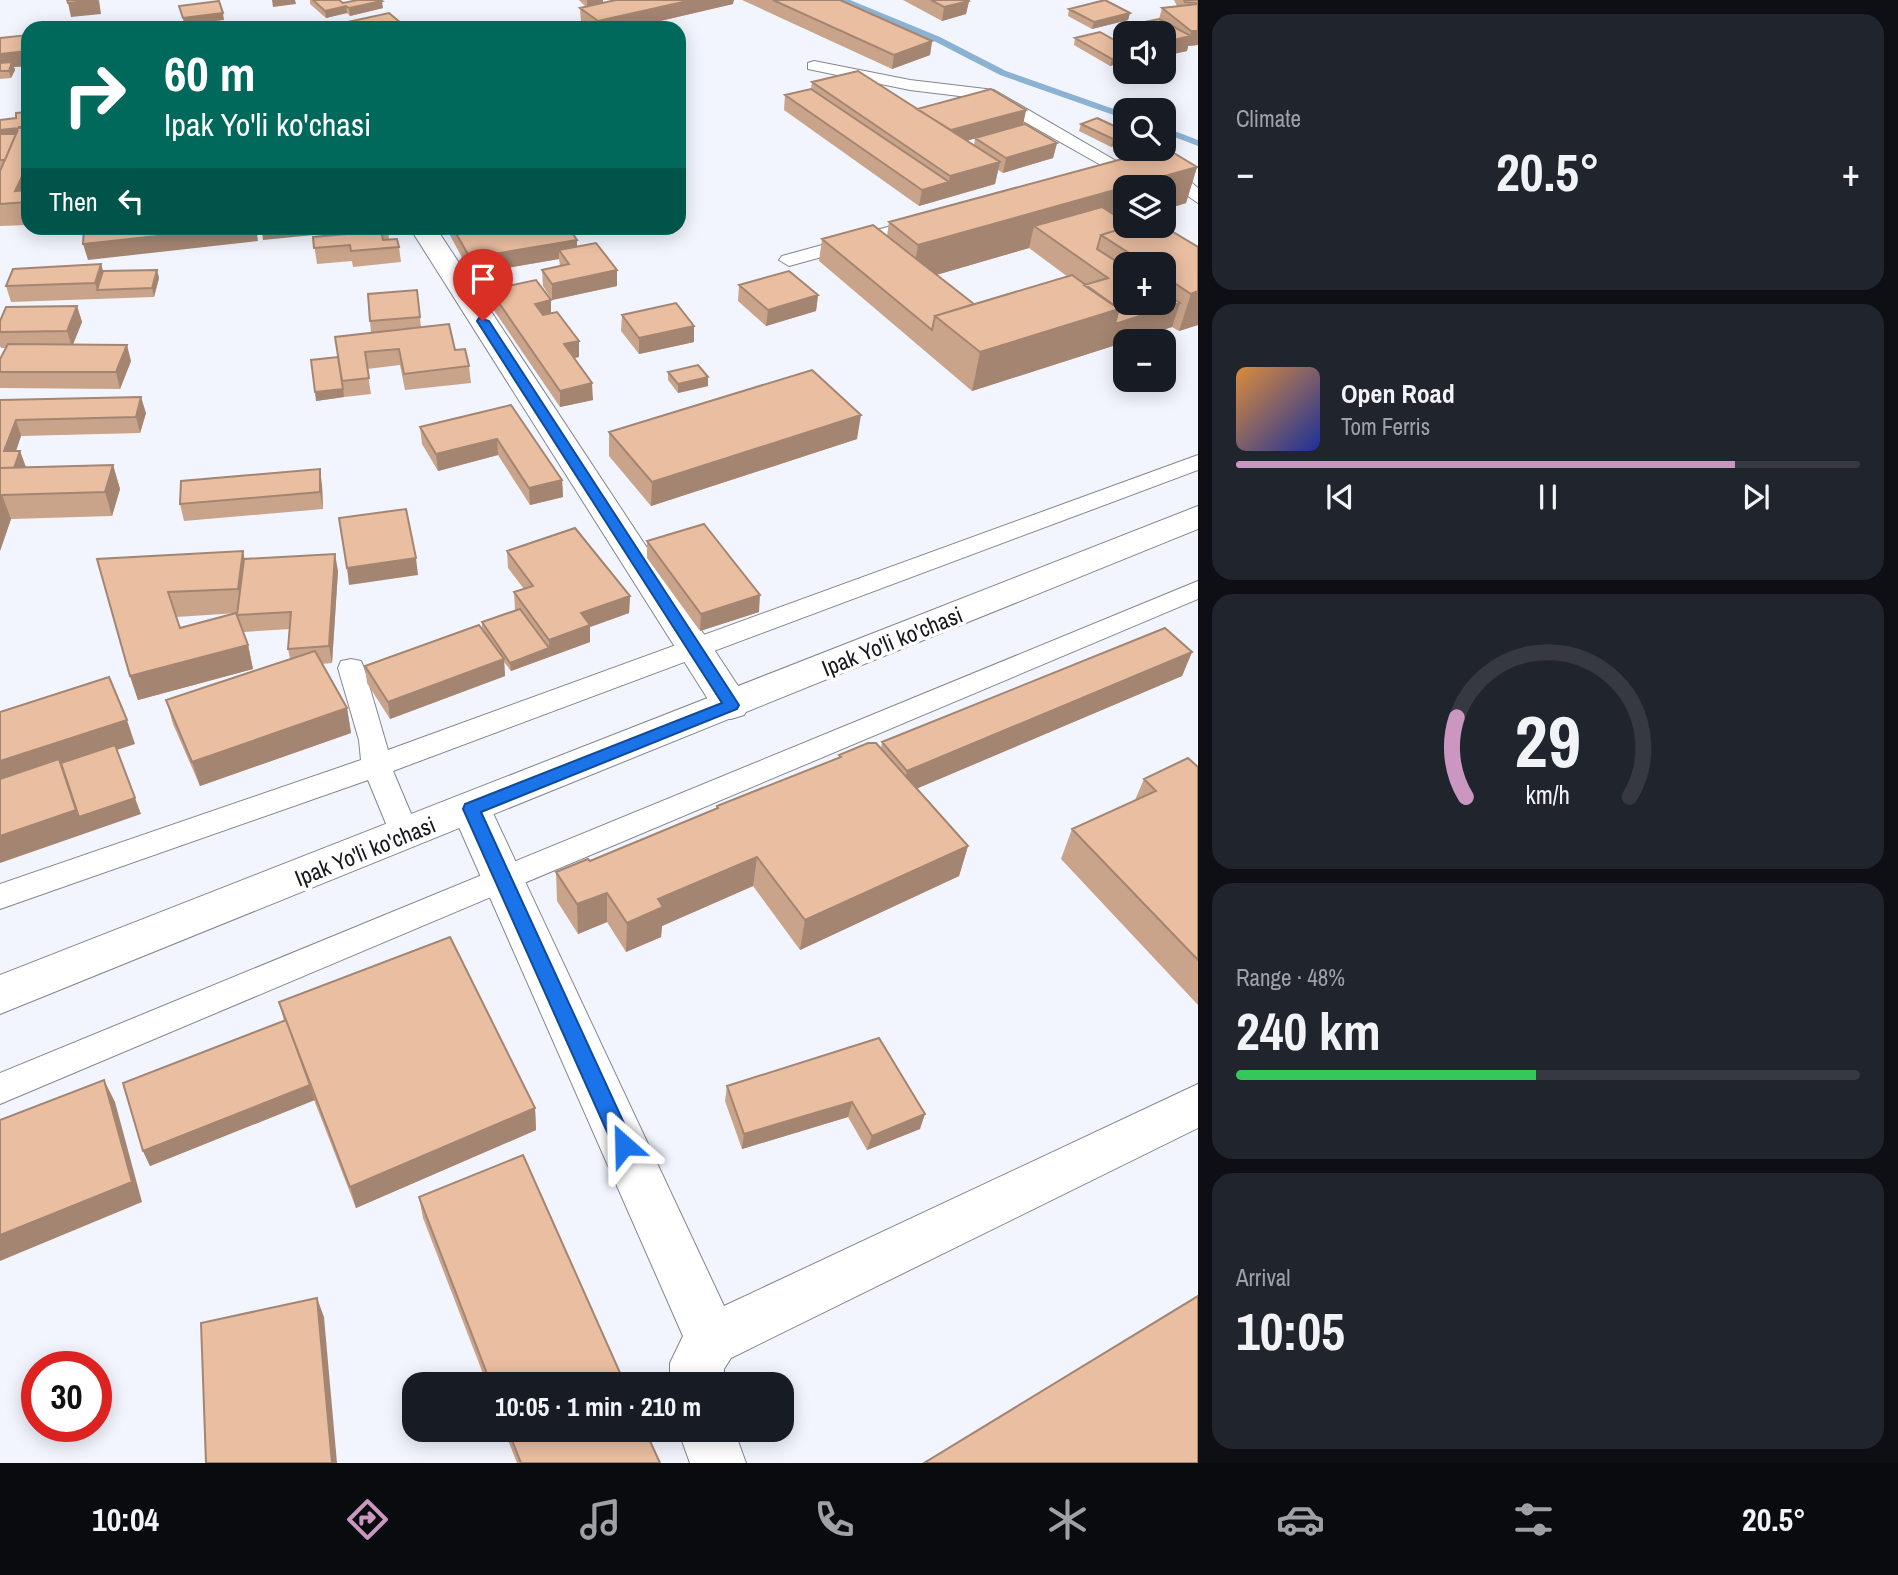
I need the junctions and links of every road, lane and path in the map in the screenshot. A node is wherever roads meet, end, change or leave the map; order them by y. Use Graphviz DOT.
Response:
graph roads {
  1 [pos="814,66"];
  2 [pos="1121,169"];
  3 [pos="1095,176"];
  4 [pos="1198,197"];
  5 [pos="949,216"];
  6 [pos="428,235"];
  7 [pos="789,260"];
  8 [pos="1198,462"];
  9 [pos="1198,517"];
  10 [pos="1198,589"];
  11 [pos="694,647"];
  12 [pos="351,668"];
  13 [pos="731,705"];
  14 [pos="376,766"];
  15 [pos="471,809"];
  16 [pos="405,835"];
  17 [pos="502,879"];
  18 [pos="0,897"];
  19 [pos="0,995"];
  20 [pos="0,1089"];
  21 [pos="1198,1105"];
  22 [pos="704,1362"];
  23 [pos="710,1442"];
  24 [pos="718,1463"];
  1 -- 2 [label="lane"];
  2 -- 3 [label="lane"];
  2 -- 4 [label="lane"];
  5 -- 7 [label="lane"];
  6 -- 11 [label="street"];
  8 -- 11 [label="lane"];
  9 -- 13 [label="street, Ipak Yo'li ko'chasi"];
  10 -- 17 [label="lane"];
  11 -- 13 [label="street"];
  11 -- 14 [label="lane"];
  12 -- 14 [label="lane"];
  13 -- 15 [label="street, Ipak Yo'li ko'chasi"];
  14 -- 16 [label="lane"];
  14 -- 18 [label="lane"];
  15 -- 16 [label="street, Ipak Yo'li ko'chasi"];
  15 -- 17 [label="street"];
  16 -- 19 [label="street, Ipak Yo'li ko'chasi"];
  17 -- 20 [label="lane"];
  17 -- 22 [label="street"];
  21 -- 22 [label="street"];
  23 -- 24 [label="street"];
}
